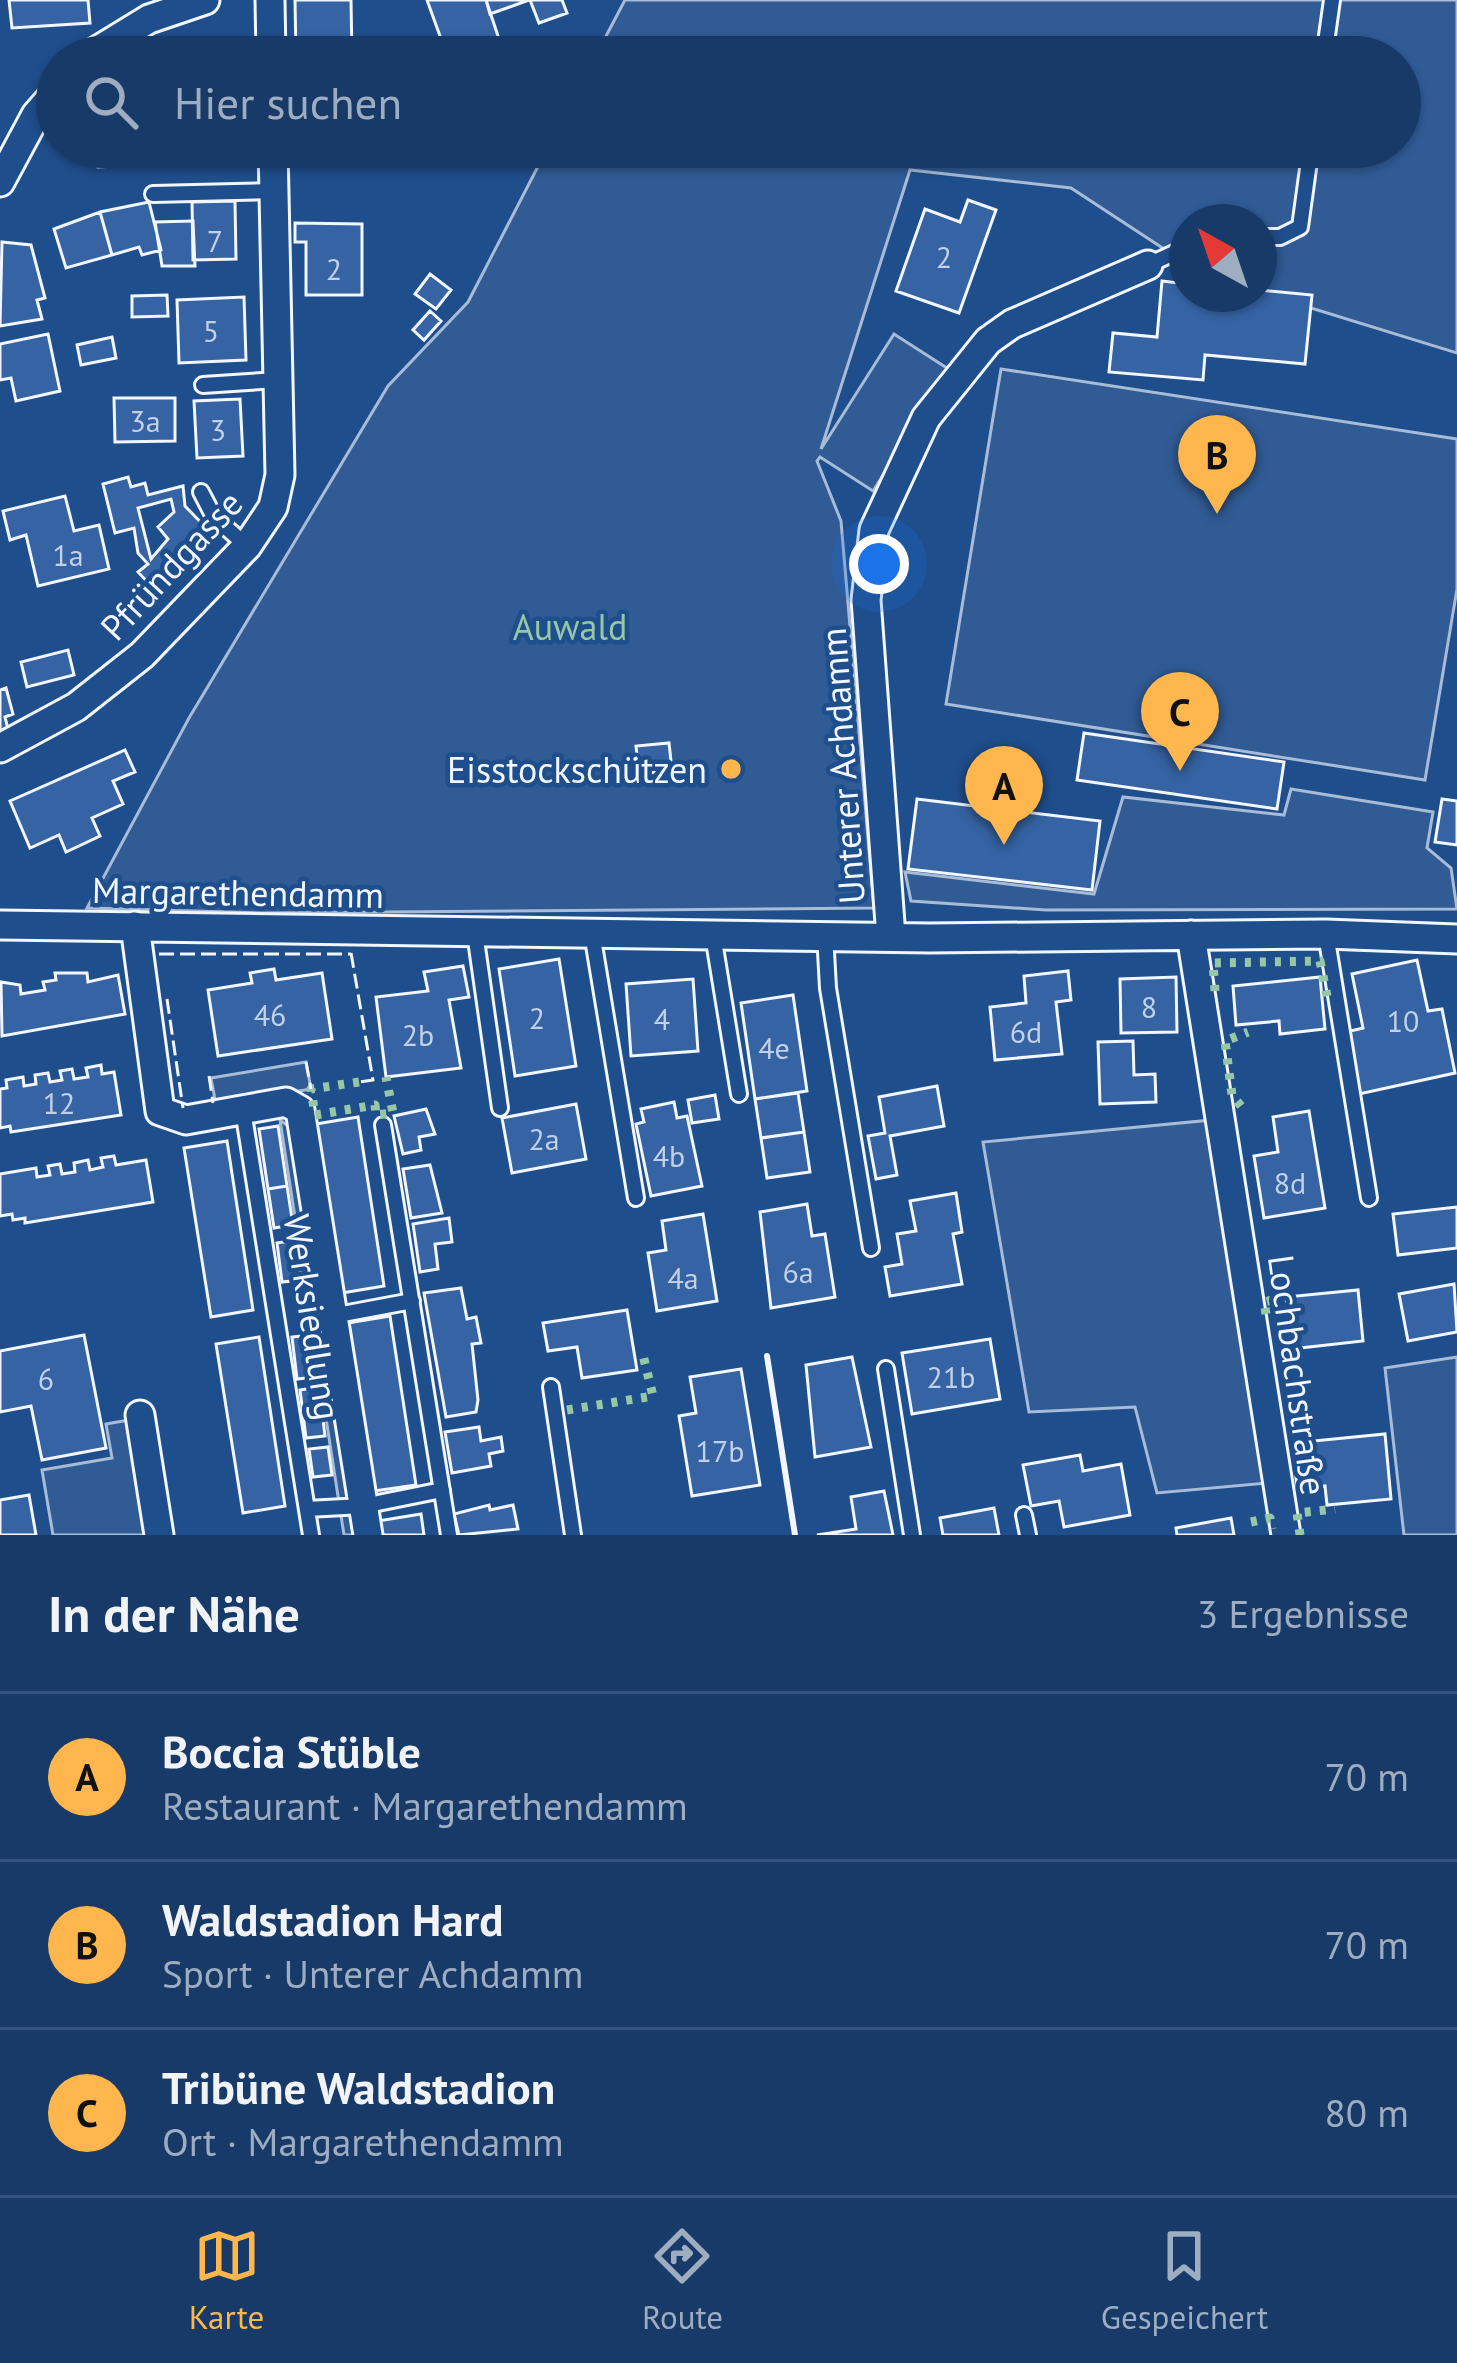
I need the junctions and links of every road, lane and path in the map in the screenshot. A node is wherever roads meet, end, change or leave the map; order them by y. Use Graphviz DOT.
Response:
graph roads {
  1 [pos="205,0"];
  2 [pos="270,0"];
  3 [pos="1332,0"];
  4 [pos="122,36"];
  5 [pos="271,36"];
  6 [pos="1327,36"];
  7 [pos="36,115"];
  8 [pos="273,168"];
  9 [pos="1308,168"];
  10 [pos="0,182"];
  11 [pos="274,191"];
  12 [pos="153,194"];
  13 [pos="1277,237"];
  14 [pos="1169,256"];
  15 [pos="1148,265"];
  16 [pos="278,380"];
  17 [pos="203,385"];
  18 [pos="201,492"];
  19 [pos="247,546"];
  20 [pos="0,748"];
  21 [pos="0,925"];
  22 [pos="135,926"];
  23 [pos="475,933"];
  24 [pos="592,933"];
  25 [pos="825,934"];
  26 [pos="1327,934"];
  27 [pos="712,935"];
  28 [pos="1191,935"];
  29 [pos="891,937"];
  30 [pos="1457,939"];
  31 [pos="739,1094"];
  32 [pos="500,1108"];
  33 [pos="243,1110"];
  34 [pos="383,1125"];
  35 [pos="636,1198"];
  36 [pos="1369,1198"];
  37 [pos="871,1248"];
  38 [pos="412,1301"];
  39 [pos="332,1316"];
  40 [pos="886,1369"];
  41 [pos="551,1387"];
  42 [pos="140,1414"];
  43 [pos="442,1490"];
  44 [pos="363,1506"];
  45 [pos="307,1509"];
  46 [pos="1024,1515"];
  47 [pos="159,1535"];
  48 [pos="311,1535"];
  49 [pos="368,1535"];
  50 [pos="449,1535"];
  51 [pos="573,1535"];
  52 [pos="912,1535"];
  53 [pos="1028,1535"];
  54 [pos="1286,1535"];
  1 -- 4 [label="street"];
  2 -- 5 [label="street"];
  3 -- 6 [label="lane"];
  7 -- 10 [label="street"];
  8 -- 11 [label="street, Pfründgasse"];
  9 -- 13 [label="lane"];
  11 -- 12 [label="lane"];
  11 -- 16 [label="street, Pfründgasse"];
  14 -- 15 [label="lane, Unterer Achdamm"];
  15 -- 29 [label="street, Unterer Achdamm"];
  16 -- 17 [label="lane"];
  16 -- 19 [label="street, Pfründgasse"];
  18 -- 19 [label="lane"];
  19 -- 20 [label="street, Pfründgasse"];
  21 -- 22 [label="street, Margarethendamm"];
  22 -- 23 [label="street, Margarethendamm"];
  22 -- 33 [label="street, Werksiedlung"];
  23 -- 24 [label="street, Margarethendamm"];
  23 -- 32 [label="lane"];
  24 -- 27 [label="street, Margarethendamm"];
  24 -- 35 [label="lane"];
  25 -- 27 [label="street, Margarethendamm"];
  25 -- 29 [label="street, Margarethendamm"];
  25 -- 37 [label="lane"];
  26 -- 28 [label="street, Margarethendamm"];
  26 -- 30 [label="street, Margarethendamm"];
  26 -- 36 [label="lane"];
  27 -- 31 [label="lane"];
  28 -- 29 [label="street, Margarethendamm"];
  28 -- 54 [label="street, Lochbachstraße"];
  33 -- 39 [label="street, Werksiedlung"];
  33 -- 45 [label="lane, Werksiedlung"];
  34 -- 38 [label="lane"];
  38 -- 39 [label="lane, Werksiedlung"];
  38 -- 43 [label="lane"];
  39 -- 44 [label="street, Werksiedlung"];
  40 -- 52 [label="lane"];
  41 -- 51 [label="lane"];
  42 -- 47 [label="street"];
  43 -- 44 [label="lane"];
  43 -- 50 [label="lane"];
  44 -- 45 [label="lane"];
  44 -- 49 [label="street, Werksiedlung"];
  45 -- 48 [label="lane, Werksiedlung"];
  46 -- 53 [label="lane"];
}
